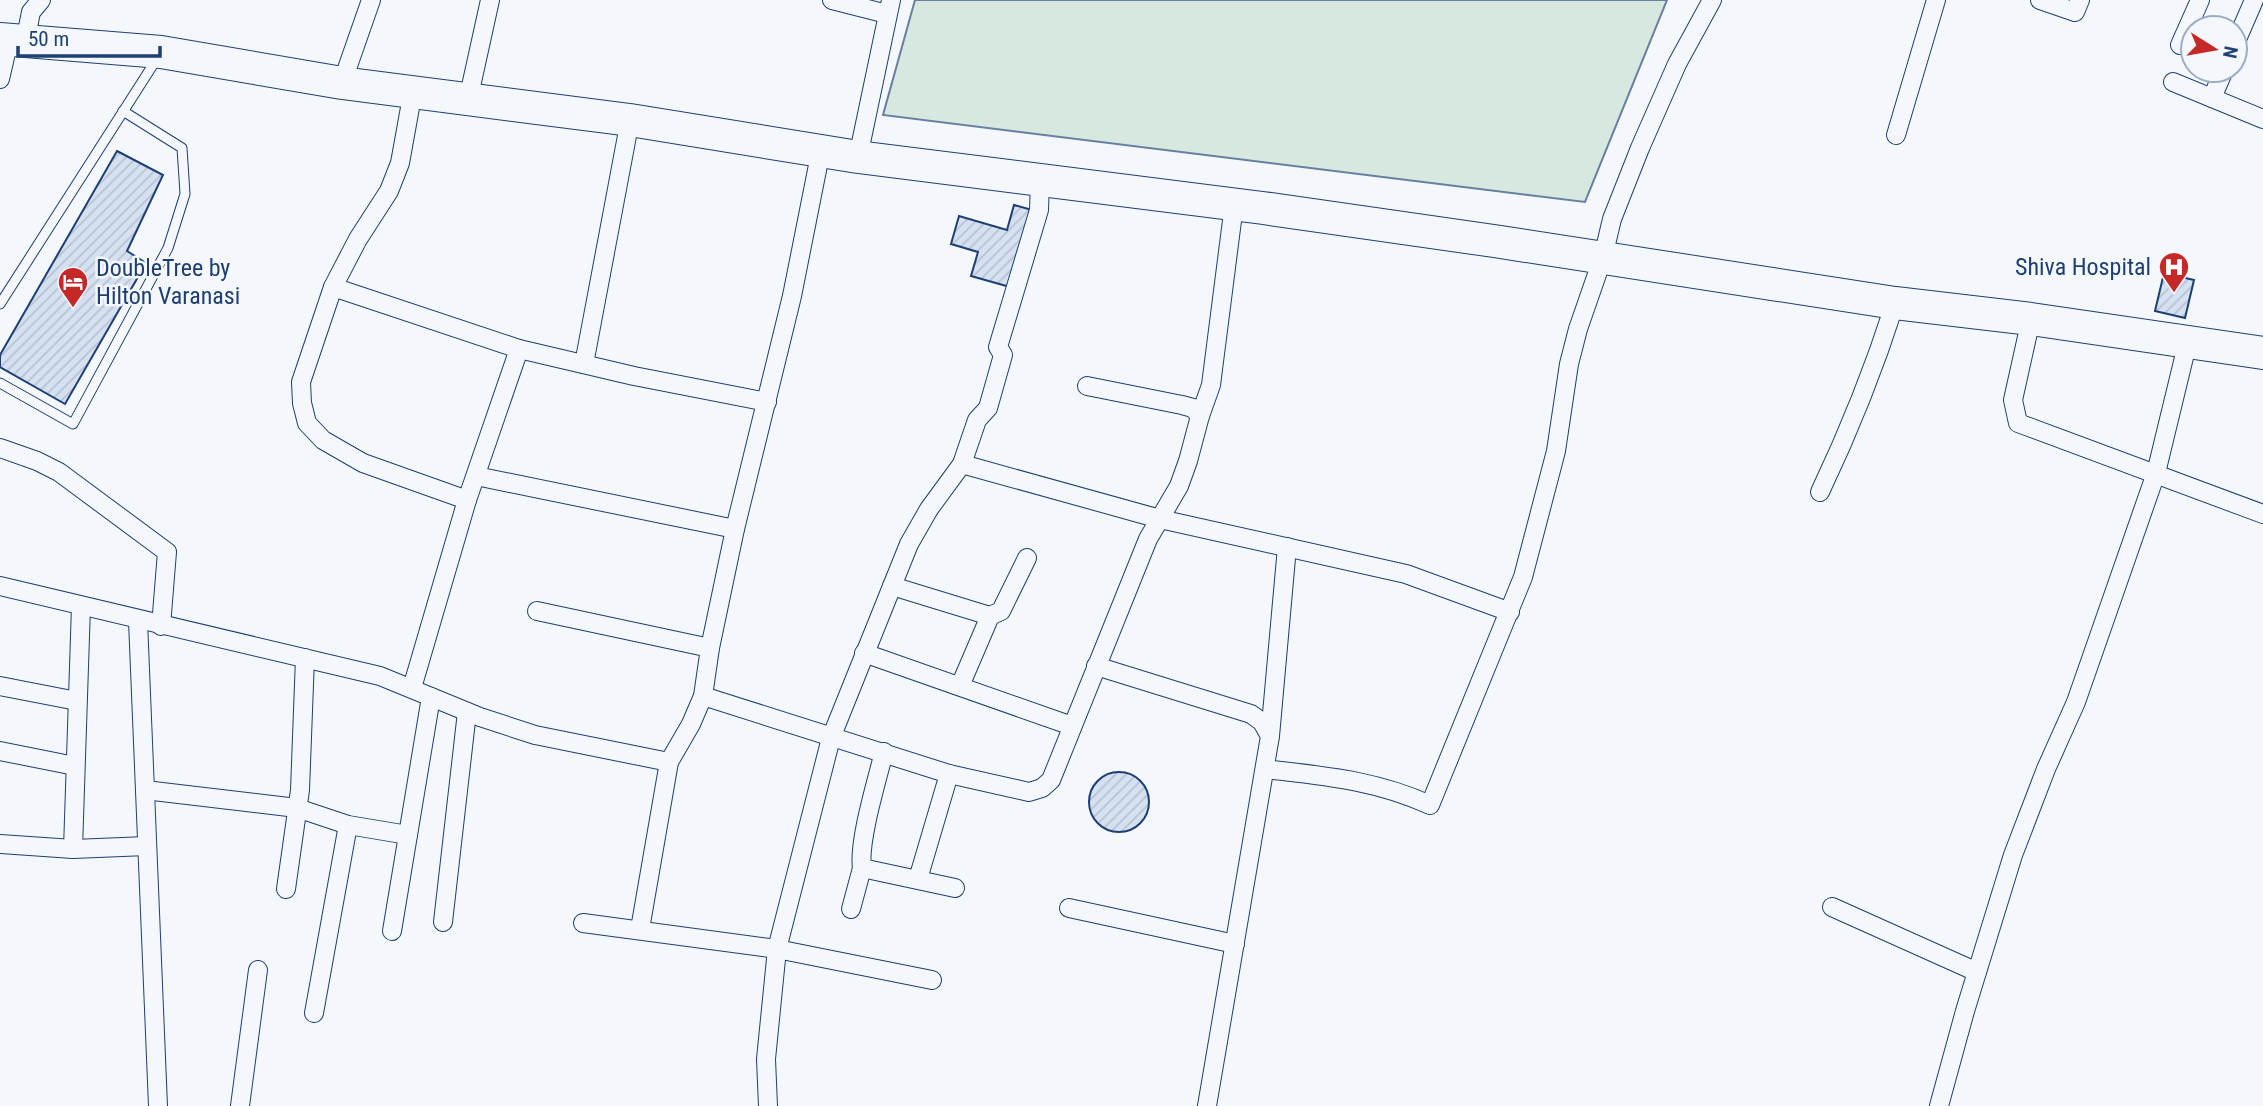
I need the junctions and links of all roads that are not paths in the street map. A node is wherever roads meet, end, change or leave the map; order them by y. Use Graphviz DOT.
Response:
graph roads {
  1 [pos="41,0"];
  2 [pos="371,0"];
  3 [pos="489,0"];
  4 [pos="832,0"];
  5 [pos="1712,0"];
  6 [pos="1936,0"];
  7 [pos="2040,0"];
  8 [pos="2080,0"];
  9 [pos="889,7"];
  10 [pos="12,40"];
  11 [pos="161,52"];
  12 [pos="0,79"];
  13 [pos="2173,82"];
  14 [pos="342,83"];
  15 [pos="2218,84"];
  16 [pos="413,91"];
  17 [pos="2212,98"];
  18 [pos="468,100"];
  19 [pos="124,111"];
  20 [pos="630,120"];
  21 [pos="2263,120"];
  22 [pos="1896,135"];
  23 [pos="821,150"];
  24 [pos="858,157"];
  25 [pos="1040,180"];
  26 [pos="1234,205"];
  27 [pos="1602,257"];
  28 [pos="333,287"];
  29 [pos="1895,303"];
  30 [pos="0,304"];
  31 [pos="2031,319"];
  32 [pos="2188,341"];
  33 [pos="519,349"];
  34 [pos="2263,353"];
  35 [pos="584,364"];
  36 [pos="0,383"];
  37 [pos="1087,386"];
  38 [pos="767,402"];
  39 [pos="1200,416"];
  40 [pos="0,448"];
  41 [pos="962,464"];
  42 [pos="2156,472"];
  43 [pos="476,476"];
  44 [pos="1820,492"];
  45 [pos="467,500"];
  46 [pos="2263,513"];
  47 [pos="1160,519"];
  48 [pos="735,529"];
  49 [pos="1287,547"];
  50 [pos="1027,558"];
  51 [pos="0,586"];
  52 [pos="892,586"];
  53 [pos="80,606"];
  54 [pos="537,611"];
  55 [pos="1510,612"];
  56 [pos="990,616"];
  57 [pos="138,621"];
  58 [pos="161,626"];
  59 [pos="710,648"];
  60 [pos="864,653"];
  61 [pos="305,658"];
  62 [pos="1096,666"];
  63 [pos="960,686"];
  64 [pos="0,687"];
  65 [pos="412,688"];
  66 [pos="703,696"];
  67 [pos="431,697"];
  68 [pos="77,701"];
  69 [pos="467,712"];
  70 [pos="1072,726"];
  71 [pos="1270,736"];
  72 [pos="831,738"];
  73 [pos="0,751"];
  74 [pos="884,752"];
  75 [pos="669,762"];
  76 [pos="75,766"];
  77 [pos="1265,769"];
  78 [pos="950,774"];
  79 [pos="145,790"];
  80 [pos="297,808"];
  81 [pos="348,825"];
  82 [pos="408,835"];
  83 [pos="0,845"];
  84 [pos="147,846"];
  85 [pos="72,849"];
  86 [pos="862,868"];
  87 [pos="918,879"];
  88 [pos="955,888"];
  89 [pos="286,889"];
  90 [pos="1832,907"];
  91 [pos="1069,908"];
  92 [pos="851,909"];
  93 [pos="443,922"];
  94 [pos="583,923"];
  95 [pos="640,929"];
  96 [pos="392,931"];
  97 [pos="1235,944"];
  98 [pos="777,949"];
  99 [pos="258,970"];
  100 [pos="1977,972"];
  101 [pos="932,980"];
  102 [pos="313,1013"];
  103 [pos="158,1106"];
  104 [pos="240,1106"];
  105 [pos="768,1106"];
  106 [pos="1207,1106"];
  107 [pos="1939,1106"];
  1 -- 10 [label="street"];
  2 -- 14 [label="street"];
  3 -- 18 [label="street"];
  4 -- 9 [label="street"];
  5 -- 27 [label="street"];
  6 -- 22 [label="street"];
  7 -- 8 [label="street"];
  9 -- 24 [label="street"];
  10 -- 11 [label="highway"];
  10 -- 12 [label="street"];
  11 -- 14 [label="highway"];
  11 -- 19 [label="lane"];
  13 -- 17 [label="street"];
  14 -- 16 [label="highway"];
  15 -- 17 [label="street"];
  16 -- 18 [label="highway"];
  16 -- 28 [label="street"];
  17 -- 21 [label="street"];
  18 -- 20 [label="highway"];
  19 -- 30 [label="lane"];
  19 -- 36 [label="lane"];
  20 -- 23 [label="highway"];
  20 -- 35 [label="street"];
  23 -- 24 [label="highway"];
  23 -- 38 [label="street"];
  24 -- 25 [label="highway"];
  25 -- 26 [label="highway"];
  25 -- 41 [label="street"];
  26 -- 27 [label="highway"];
  26 -- 39 [label="street"];
  27 -- 29 [label="highway"];
  27 -- 55 [label="street"];
  28 -- 33 [label="street"];
  28 -- 45 [label="street"];
  29 -- 31 [label="highway"];
  29 -- 44 [label="street"];
  31 -- 32 [label="highway"];
  31 -- 42 [label="street"];
  32 -- 34 [label="highway"];
  32 -- 42 [label="street"];
  33 -- 35 [label="street"];
  33 -- 43 [label="street"];
  35 -- 38 [label="street"];
  37 -- 39 [label="street"];
  38 -- 48 [label="street"];
  39 -- 47 [label="street"];
  40 -- 58 [label="street"];
  41 -- 47 [label="street"];
  41 -- 52 [label="street"];
  42 -- 46 [label="street"];
  42 -- 100 [label="street"];
  43 -- 45 [label="street"];
  43 -- 48 [label="street"];
  45 -- 65 [label="street"];
  47 -- 49 [label="street"];
  47 -- 62 [label="street"];
  48 -- 59 [label="street"];
  49 -- 55 [label="street"];
  49 -- 71 [label="street"];
  50 -- 56 [label="street"];
  51 -- 53 [label="street"];
  52 -- 56 [label="street"];
  52 -- 60 [label="street"];
  53 -- 57 [label="street"];
  53 -- 68 [label="street"];
  54 -- 59 [label="street"];
  55 -- 77 [label="street"];
  56 -- 63 [label="street"];
  57 -- 58 [label="street"];
  57 -- 79 [label="street"];
  58 -- 61 [label="street"];
  59 -- 66 [label="street"];
  60 -- 63 [label="street"];
  60 -- 72 [label="street"];
  61 -- 65 [label="street"];
  61 -- 80 [label="street"];
  62 -- 70 [label="street"];
  62 -- 71 [label="street"];
  63 -- 70 [label="street"];
  64 -- 68 [label="street"];
  65 -- 67 [label="street"];
  66 -- 72 [label="street"];
  66 -- 75 [label="street"];
  67 -- 69 [label="street"];
  67 -- 82 [label="street"];
  68 -- 76 [label="street"];
  69 -- 75 [label="street"];
  69 -- 93 [label="street"];
  70 -- 78 [label="street"];
  71 -- 77 [label="street"];
  72 -- 74 [label="street"];
  72 -- 98 [label="street"];
  73 -- 76 [label="street"];
  74 -- 78 [label="street"];
  74 -- 86 [label="street"];
  75 -- 95 [label="street"];
  76 -- 85 [label="street"];
  77 -- 97 [label="street"];
  78 -- 87 [label="street"];
  79 -- 80 [label="street"];
  79 -- 84 [label="street"];
  80 -- 81 [label="street"];
  80 -- 89 [label="street"];
  81 -- 82 [label="street"];
  81 -- 102 [label="street"];
  82 -- 96 [label="street"];
  83 -- 85 [label="street"];
  84 -- 85 [label="street"];
  84 -- 103 [label="street"];
  86 -- 87 [label="street"];
  86 -- 92 [label="street"];
  87 -- 88 [label="street"];
  90 -- 100 [label="street"];
  91 -- 97 [label="street"];
  94 -- 95 [label="street"];
  95 -- 98 [label="street"];
  97 -- 106 [label="street"];
  98 -- 101 [label="street"];
  98 -- 105 [label="street"];
  99 -- 104 [label="street"];
  100 -- 107 [label="street"];
}
